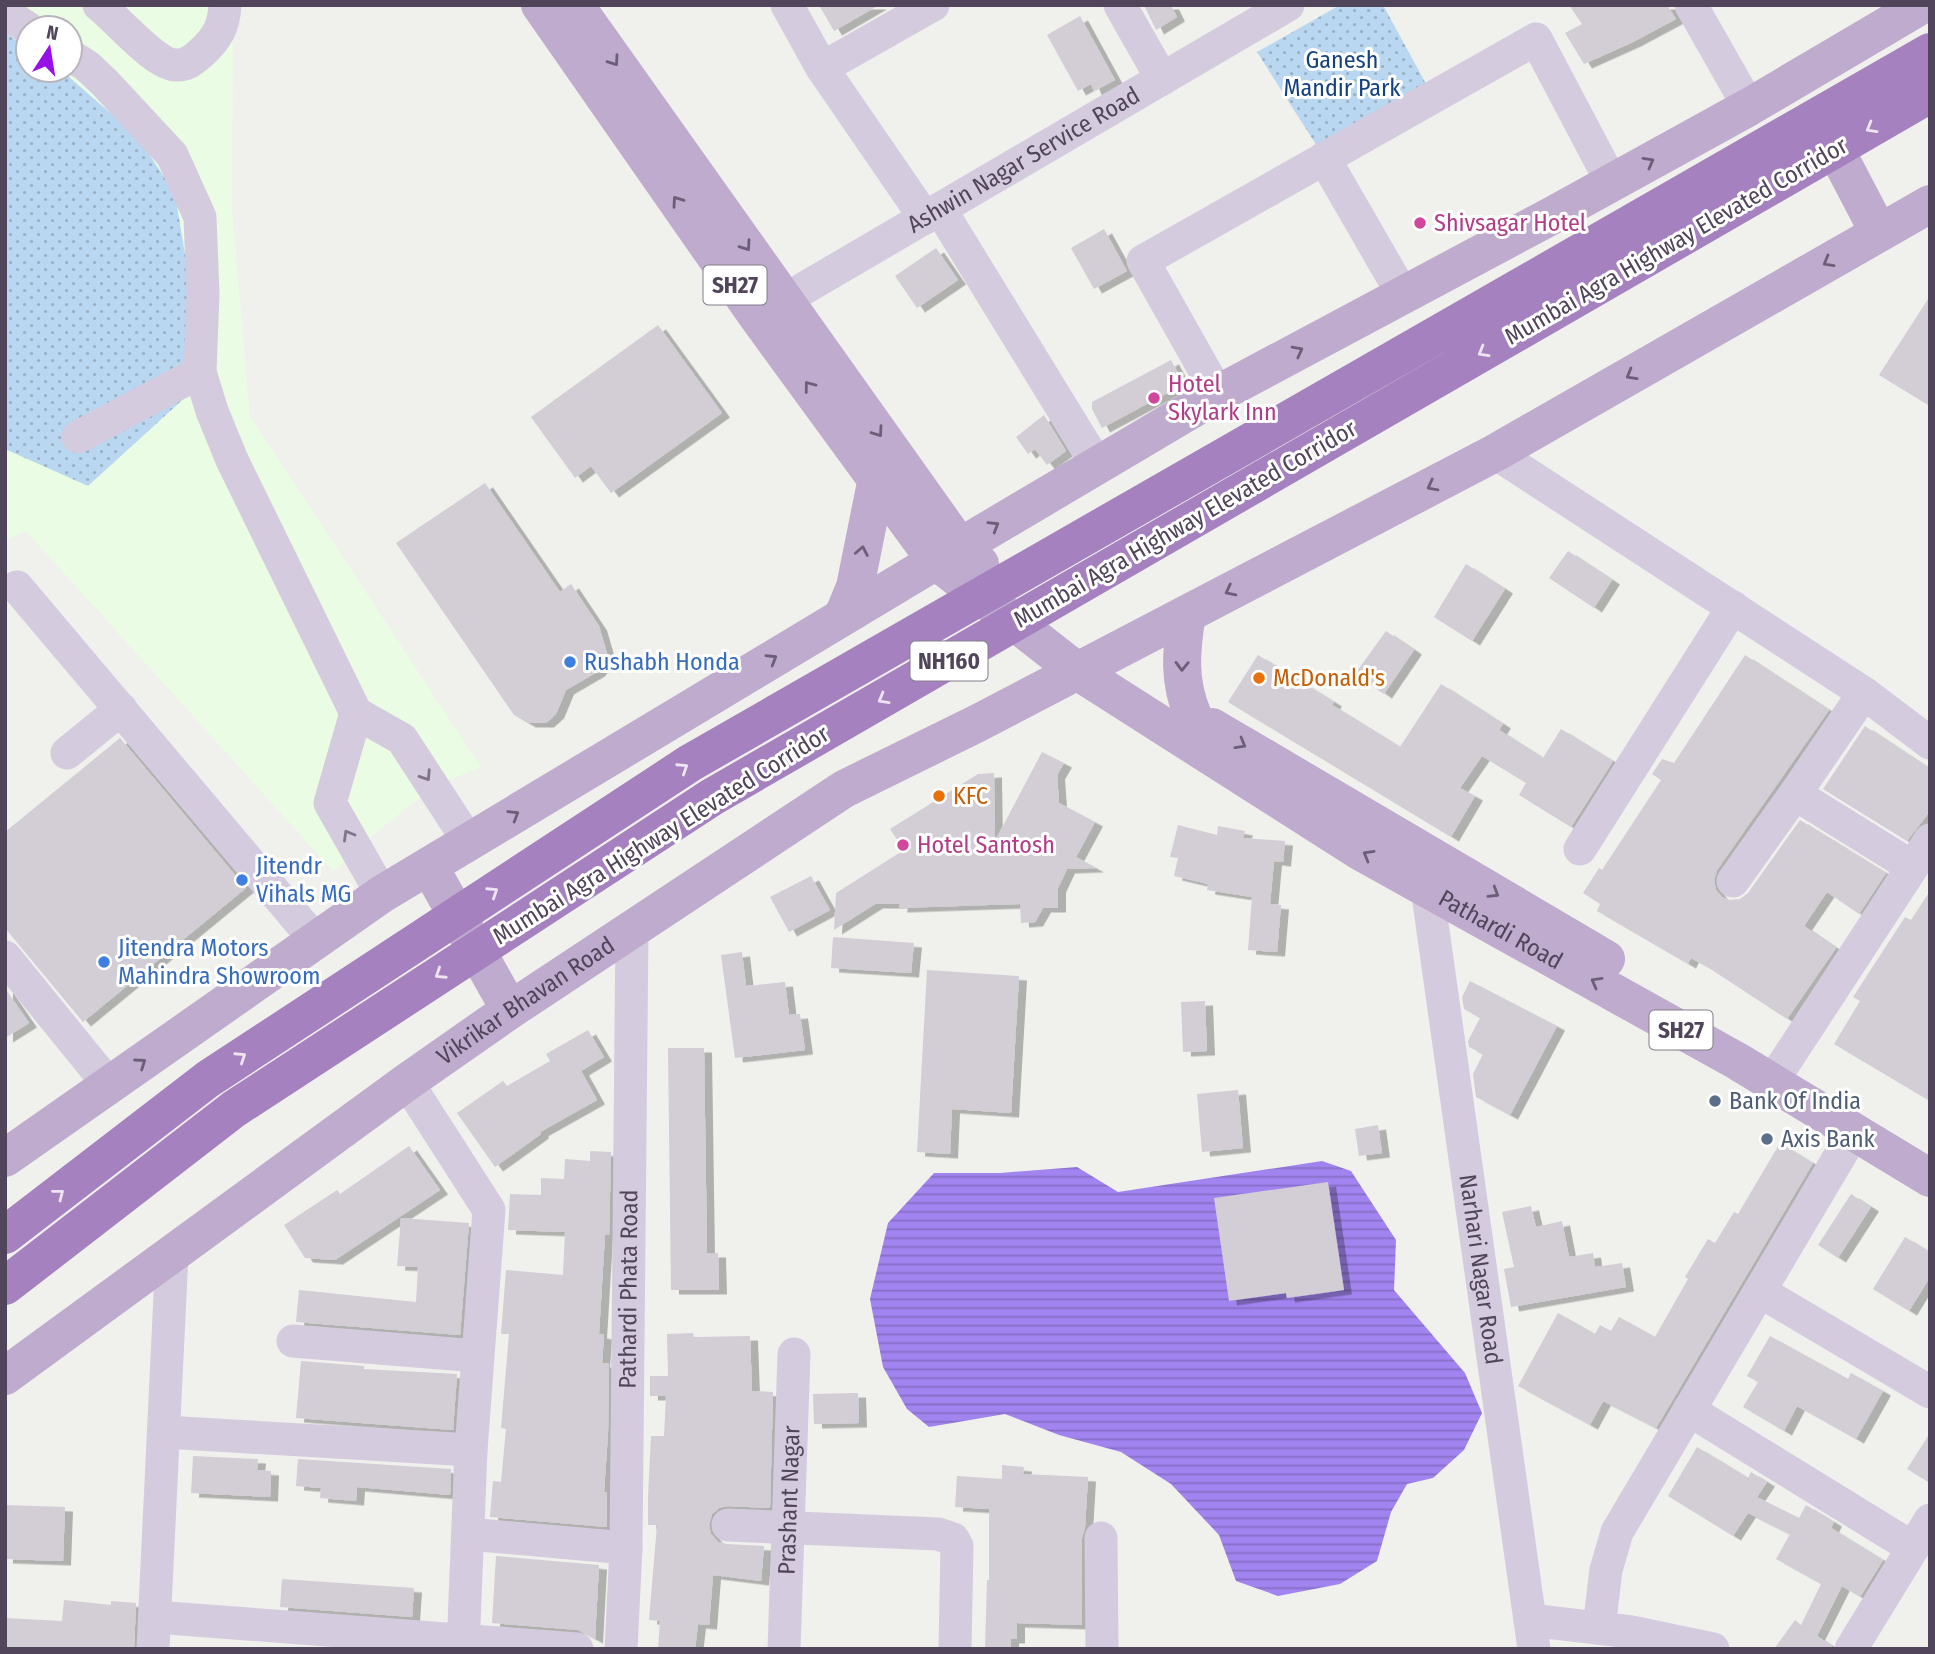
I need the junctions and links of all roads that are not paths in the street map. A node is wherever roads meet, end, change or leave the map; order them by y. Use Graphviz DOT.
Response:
graph roads {
  1 [pos="99,5"];
  2 [pos="226,5"];
  3 [pos="540,5"];
  4 [pos="575,5"];
  5 [pos="787,5"];
  6 [pos="933,5"];
  7 [pos="1120,5"];
  8 [pos="1288,5"];
  9 [pos="1691,5"];
  10 [pos="1922,5"];
  11 [pos="1930,52"];
  12 [pos="84,64"];
  13 [pos="822,68"];
  14 [pos="1798,78"];
  15 [pos="1162,79"];
  16 [pos="1930,94"];
  17 [pos="1749,107"];
  18 [pos="1324,158"];
  19 [pos="1612,183"];
  20 [pos="1930,204"];
  21 [pos="932,214"];
  22 [pos="1879,233"];
  23 [pos="1403,295"];
  24 [pos="771,308"];
  25 [pos="200,372"];
  26 [pos="1218,394"];
  27 [pos="78,437"];
  28 [pos="1495,453"];
  29 [pos="1097,465"];
  30 [pos="877,478"];
  31 [pos="948,554"];
  32 [pos="18,587"];
  33 [pos="1733,607"];
  34 [pos="1187,614"];
  35 [pos="843,617"];
  36 [pos="1087,665"];
  37 [pos="1864,693"];
  38 [pos="121,709"];
  39 [pos="356,713"];
  40 [pos="1193,716"];
  41 [pos="1930,743"];
  42 [pos="67,753"];
  43 [pos="1795,794"];
  44 [pos="469,842"];
  45 [pos="1580,849"];
  46 [pos="1920,853"];
  47 [pos="429,866"];
  48 [pos="1431,873"];
  49 [pos="1733,881"];
  50 [pos="382,894"];
  51 [pos="632,929"];
  52 [pos="316,941"];
  53 [pos="5,957"];
  54 [pos="510,1010"];
  55 [pos="1777,1073"];
  56 [pos="407,1082"];
  57 [pos="109,1085"];
  58 [pos="1854,1132"];
  59 [pos="1930,1146"];
  60 [pos="5,1158"];
  61 [pos="1930,1178"];
  62 [pos="5,1235"];
  63 [pos="172,1254"];
  64 [pos="5,1286"];
  65 [pos="1761,1292"];
  66 [pos="293,1342"];
  67 [pos="794,1354"];
  68 [pos="477,1356"];
  69 [pos="5,1376"];
  70 [pos="1930,1392"];
  71 [pos="1689,1410"];
  72 [pos="164,1432"];
  73 [pos="471,1450"];
  74 [pos="1930,1520"];
  75 [pos="728,1525"];
  76 [pos="788,1527"];
  77 [pos="468,1534"];
  78 [pos="1101,1538"];
  79 [pos="626,1548"];
  80 [pos="1913,1549"];
  81 [pos="1599,1628"];
  82 [pos="154,1633"];
  83 [pos="1532,1634"];
  84 [pos="463,1644"];
  85 [pos="577,1649"];
  86 [pos="621,1649"];
  87 [pos="784,1649"];
  88 [pos="955,1649"];
  89 [pos="1102,1649"];
  90 [pos="1713,1649"];
  91 [pos="1851,1649"];
  1 -- 2 [label="street"];
  24 -- 3 [label="main road, SH27 / SH27, one-way"];
  4 -- 24 [label="main road, one-way"];
  5 -- 13 [label="street"];
  6 -- 13 [label="street"];
  7 -- 15 [label="street"];
  8 -- 15 [label="street, Ashwin Nagar Service Road"];
  9 -- 17 [label="street"];
  10 -- 14 [label="main road"];
  62 -- 11 [label="highway, Mumbai Agra Highway Elevated Corridor / NH160, one-way"];
  12 -- 25 [label="street"];
  13 -- 21 [label="street"];
  14 -- 17 [label="main road"];
  14 -- 22 [label="main road"];
  15 -- 21 [label="street, Ashwin Nagar Service Road"];
  16 -- 64 [label="highway, Mumbai Agra Highway Elevated Corridor / NH160, one-way"];
  19 -- 17 [label="main road, one-way"];
  18 -- 19 [label="street"];
  18 -- 23 [label="street"];
  18 -- 26 [label="street"];
  19 -- 23 [label="main road"];
  20 -- 22 [label="main road, Vikrikar Bhavan Road"];
  21 -- 24 [label="street, Ashwin Nagar Service Road"];
  21 -- 29 [label="street"];
  22 -- 28 [label="main road, Vikrikar Bhavan Road, one-way"];
  26 -- 23 [label="main road, one-way"];
  30 -- 24 [label="main road, SH27 / SH27, one-way"];
  24 -- 31 [label="main road, one-way"];
  25 -- 27 [label="street"];
  25 -- 39 [label="street"];
  26 -- 29 [label="main road"];
  28 -- 33 [label="street"];
  28 -- 34 [label="main road, Vikrikar Bhavan Road, one-way"];
  31 -- 29 [label="main road, one-way"];
  30 -- 31 [label="main road, SH27 / SH27"];
  35 -- 30 [label="main road, one-way"];
  31 -- 35 [label="main road"];
  31 -- 36 [label="main road, SH27 / SH27"];
  32 -- 38 [label="street"];
  33 -- 37 [label="street"];
  33 -- 45 [label="street"];
  34 -- 36 [label="main road, Vikrikar Bhavan Road"];
  34 -- 40 [label="main road, one-way"];
  44 -- 35 [label="main road, one-way"];
  36 -- 40 [label="main road"];
  48 -- 36 [label="main road, Pathardi Road / SH27, one-way"];
  36 -- 51 [label="main road, Vikrikar Bhavan Road"];
  37 -- 41 [label="street"];
  37 -- 43 [label="street"];
  38 -- 42 [label="street"];
  38 -- 52 [label="street"];
  39 -- 44 [label="street, one-way"];
  50 -- 39 [label="street, one-way"];
  40 -- 48 [label="main road, one-way"];
  43 -- 46 [label="street"];
  43 -- 49 [label="street"];
  44 -- 47 [label="main road"];
  46 -- 55 [label="street"];
  47 -- 50 [label="main road"];
  47 -- 54 [label="main road"];
  48 -- 55 [label="main road"];
  48 -- 83 [label="street, Narhari Nagar Road"];
  50 -- 52 [label="main road"];
  51 -- 54 [label="main road, Vikrikar Bhavan Road"];
  51 -- 79 [label="street, Pathardi Phata Road"];
  57 -- 52 [label="main road, one-way"];
  53 -- 57 [label="street"];
  54 -- 56 [label="main road, Vikrikar Bhavan Road"];
  55 -- 58 [label="main road"];
  55 -- 59 [label="main road"];
  56 -- 63 [label="main road, Vikrikar Bhavan Road"];
  56 -- 68 [label="street"];
  57 -- 60 [label="main road"];
  58 -- 61 [label="main road"];
  58 -- 65 [label="street"];
  63 -- 69 [label="main road, Vikrikar Bhavan Road"];
  63 -- 72 [label="street"];
  65 -- 70 [label="street"];
  65 -- 71 [label="street"];
  66 -- 68 [label="street"];
  67 -- 76 [label="street, Prashant Nagar"];
  68 -- 73 [label="street"];
  71 -- 80 [label="street"];
  71 -- 81 [label="street"];
  72 -- 73 [label="street"];
  72 -- 82 [label="street"];
  73 -- 77 [label="street"];
  74 -- 80 [label="street"];
  75 -- 76 [label="street"];
  76 -- 87 [label="street, Prashant Nagar"];
  76 -- 88 [label="street"];
  77 -- 79 [label="street"];
  77 -- 84 [label="street"];
  78 -- 89 [label="street"];
  79 -- 86 [label="street, Pathardi Phata Road"];
  80 -- 91 [label="street"];
  81 -- 83 [label="street"];
  81 -- 90 [label="street"];
  82 -- 84 [label="street"];
  84 -- 85 [label="street"];
}
